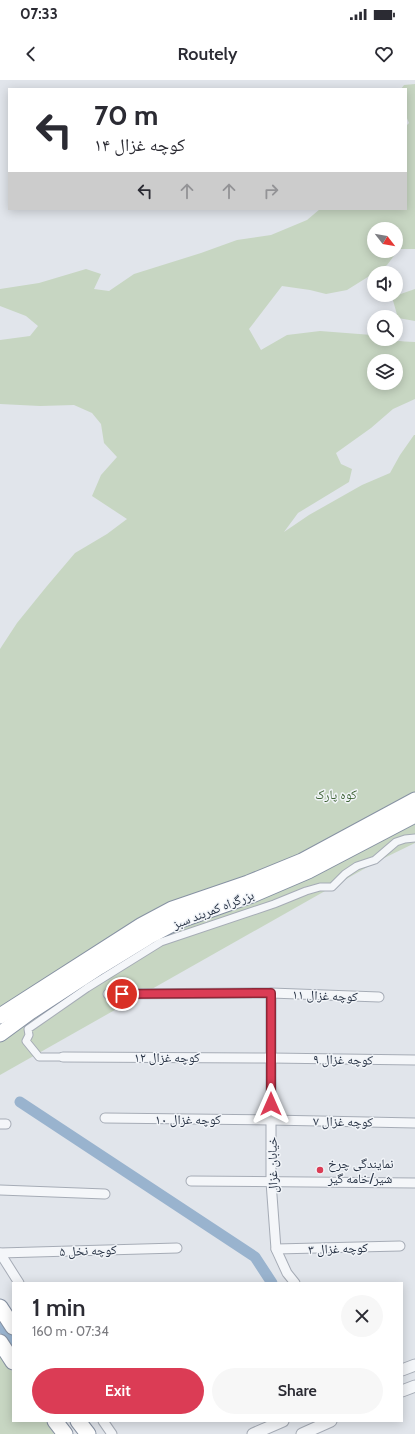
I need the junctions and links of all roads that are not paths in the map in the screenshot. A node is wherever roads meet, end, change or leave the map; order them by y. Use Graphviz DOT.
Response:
graph roads {
  1 [pos="415,800"];
  2 [pos="415,814"];
  3 [pos="415,838"];
  4 [pos="271,993"];
  5 [pos="108,994"];
  6 [pos="379,997"];
  7 [pos="0,1016"];
  8 [pos="0,1034"];
  9 [pos="63,1057"];
  10 [pos="271,1058"];
  11 [pos="415,1060"];
  12 [pos="105,1118"];
  13 [pos="271,1120"];
  14 [pos="415,1123"];
  15 [pos="191,1181"];
  16 [pos="271,1182"];
  17 [pos="415,1183"];
  18 [pos="0,1190"];
  19 [pos="104,1194"];
  20 [pos="400,1246"];
  21 [pos="177,1248"];
  22 [pos="276,1249"];
  23 [pos="0,1253"];
  24 [pos="18,1282"];
  25 [pos="294,1282"];
  26 [pos="0,1307"];
  27 [pos="12,1325"];
  28 [pos="0,1342"];
  29 [pos="12,1360"];
  30 [pos="415,1365"];
  31 [pos="403,1370"];
  32 [pos="415,1386"];
  33 [pos="403,1391"];
  34 [pos="56,1422"];
  35 [pos="79,1422"];
  36 [pos="104,1422"];
  37 [pos="281,1422"];
  38 [pos="329,1422"];
  39 [pos="66,1434"];
  40 [pos="88,1434"];
  41 [pos="112,1434"];
  42 [pos="253,1434"];
  43 [pos="302,1434"];
  1 -- 7 [label="highway, بزرگراه کمربند سبز"];
  2 -- 8 [label="highway, بزرگراه کمربند سبز"];
  3 -- 9 [label="street"];
  4 -- 5 [label="street, کوچه غزال ۱۱"];
  4 -- 6 [label="street, کوچه غزال ۱۱"];
  4 -- 10 [label="street, خیابان غزال"];
  9 -- 10 [label="street, کوچه غزال ۱۲"];
  10 -- 11 [label="street, کوچه غزال ۹"];
  10 -- 13 [label="street, خیابان غزال"];
  12 -- 13 [label="street, کوچه غزال ۱۰"];
  13 -- 14 [label="street, کوچه غزال ۷"];
  13 -- 16 [label="street, خیابان غزال"];
  15 -- 16 [label="street"];
  16 -- 17 [label="street"];
  16 -- 22 [label="street, خیابان غزال"];
  18 -- 19 [label="street"];
  20 -- 22 [label="street, کوچه غزال ۳"];
  21 -- 23 [label="street, کوچه نخل ۵"];
  22 -- 25 [label="street, خیابان غزال"];
  23 -- 24 [label="street"];
  26 -- 27 [label="highway"];
  28 -- 29 [label="highway"];
  30 -- 31 [label="street"];
  32 -- 33 [label="street"];
  34 -- 39 [label="highway"];
  35 -- 40 [label="highway"];
  36 -- 41 [label="street"];
  37 -- 42 [label="street"];
  38 -- 43 [label="street"];
}
